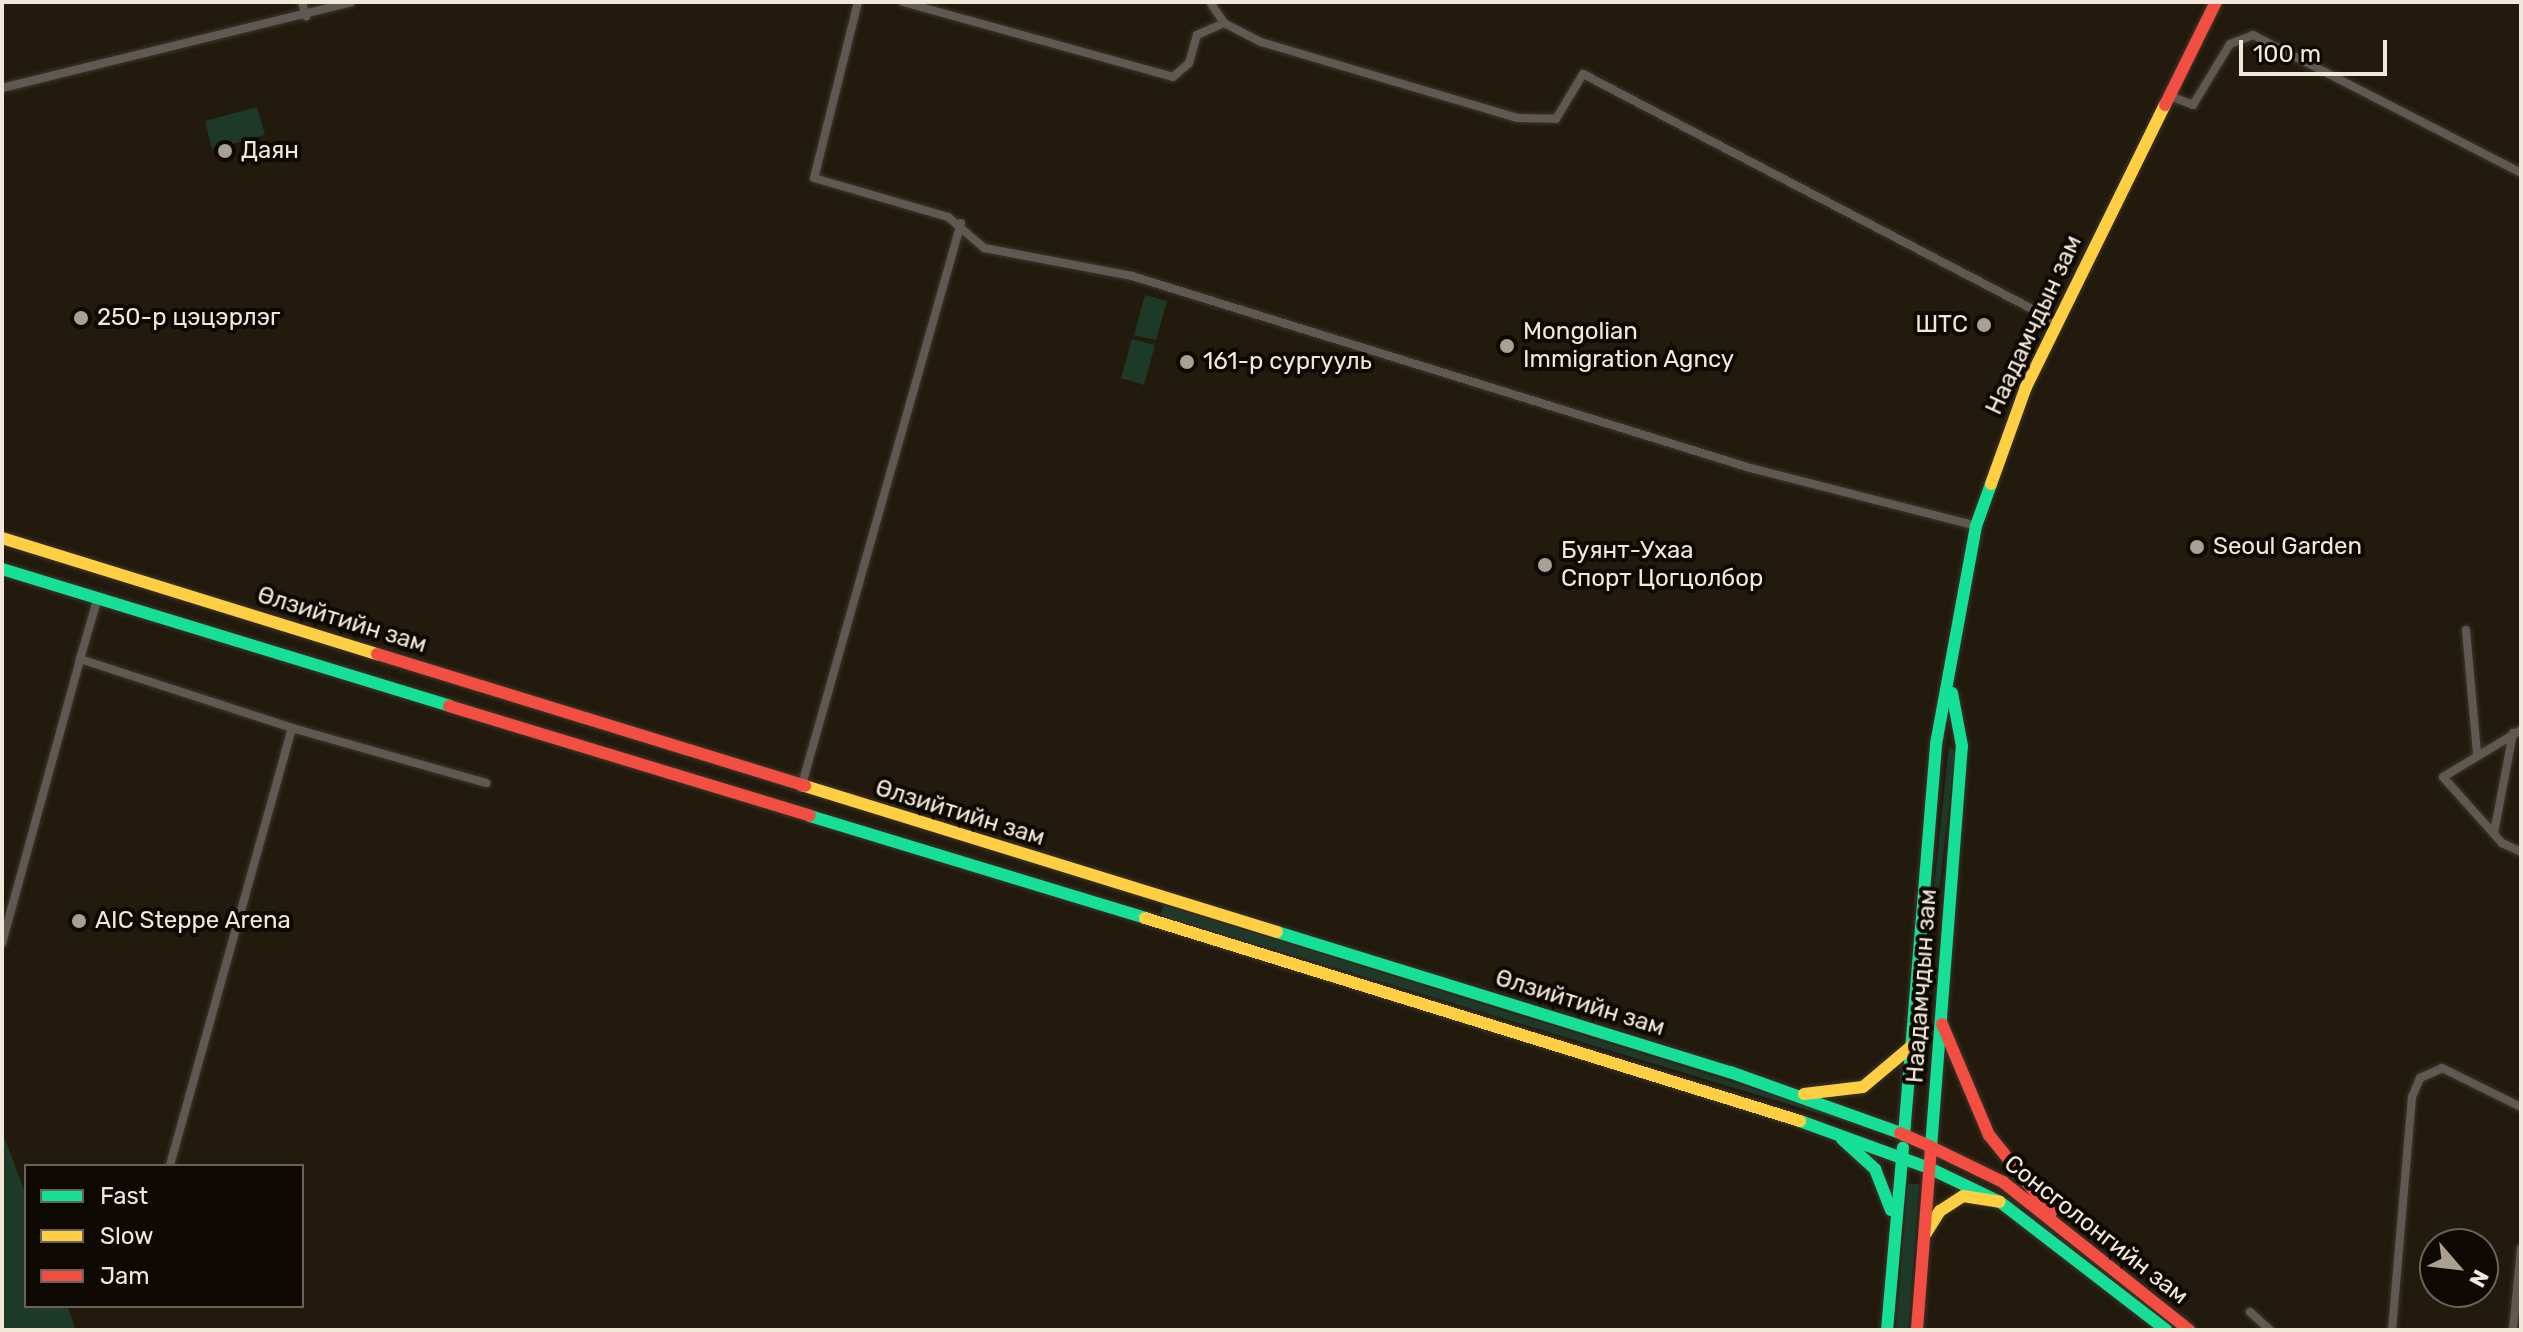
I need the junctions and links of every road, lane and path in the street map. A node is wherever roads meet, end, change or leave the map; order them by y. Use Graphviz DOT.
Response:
graph roads {
  1 [pos="302,2"];
  2 [pos="351,2"];
  3 [pos="858,2"];
  4 [pos="903,2"];
  5 [pos="1210,2"];
  6 [pos="2216,2"];
  7 [pos="306,16"];
  8 [pos="1224,23"];
  9 [pos="2,88"];
  10 [pos="2170,96"];
  11 [pos="2521,173"];
  12 [pos="961,223"];
  13 [pos="2057,322"];
  14 [pos="1976,526"];
  15 [pos="2,538"];
  16 [pos="2,569"];
  17 [pos="98,596"];
  18 [pos="2466,630"];
  19 [pos="80,659"];
  20 [pos="1951,686"];
  21 [pos="292,728"];
  22 [pos="618,731"];
  23 [pos="2517,732"];
  24 [pos="2477,753"];
  25 [pos="609,758"];
  26 [pos="486,783"];
  27 [pos="801,788"];
  28 [pos="2494,833"];
  29 [pos="2521,852"];
  30 [pos="1921,924"];
  31 [pos="1948,927"];
  32 [pos="1946,942"];
  33 [pos="2,943"];
  34 [pos="1920,943"];
  35 [pos="1942,1024"];
  36 [pos="1914,1044"];
  37 [pos="1794,1094"];
  38 [pos="2521,1107"];
  39 [pos="1828,1129"];
  40 [pos="1904,1135"];
  41 [pos="1931,1147"];
  42 [pos="1902,1156"];
  43 [pos="171,1164"];
  44 [pos="1929,1168"];
  45 [pos="2000,1202"];
  46 [pos="1894,1220"];
  47 [pos="2070,1234"];
  48 [pos="1923,1238"];
  49 [pos="2521,1248"];
  50 [pos="2250,1312"];
  51 [pos="1887,1330"];
  52 [pos="1917,1330"];
  53 [pos="2166,1330"];
  54 [pos="2189,1330"];
  55 [pos="2270,1330"];
  56 [pos="2392,1330"];
  57 [pos="2513,1330"];
  1 -- 7 [label="street"];
  2 -- 7 [label="street"];
  3 -- 12 [label="street"];
  4 -- 8 [label="street"];
  5 -- 8 [label="street"];
  6 -- 10 [label="main road, Наадамчдын зам"];
  7 -- 9 [label="street"];
  8 -- 13 [label="street"];
  10 -- 11 [label="street"];
  10 -- 13 [label="main road, Наадамчдын зам"];
  12 -- 14 [label="street"];
  12 -- 27 [label="street"];
  13 -- 14 [label="main road, Наадамчдын зам"];
  14 -- 20 [label="main road, Наадамчдын зам"];
  15 -- 22 [label="main road, Өлзийтийн зам"];
  16 -- 17 [label="main road, Өлзийтийн зам"];
  17 -- 19 [label="street"];
  17 -- 25 [label="main road, Өлзийтийн зам"];
  18 -- 24 [label="street"];
  19 -- 21 [label="street"];
  19 -- 33 [label="street"];
  20 -- 30 [label="main road, Наадамчдын зам"];
  20 -- 31 [label="main road, Наадамчдын зам"];
  21 -- 26 [label="street"];
  21 -- 43 [label="street"];
  22 -- 25 [label="main road"];
  22 -- 27 [label="main road, Өлзийтийн зам"];
  23 -- 24 [label="street"];
  23 -- 28 [label="street"];
  24 -- 28 [label="street"];
  25 -- 39 [label="main road, Өлзийтийн зам"];
  27 -- 37 [label="main road, Өлзийтийн зам"];
  28 -- 29 [label="street"];
  30 -- 31 [label="main road"];
  30 -- 34 [label="main road, Наадамчдын зам"];
  31 -- 32 [label="main road, Наадамчдын зам"];
  32 -- 34 [label="main road"];
  32 -- 35 [label="main road, Наадамчдын зам"];
  34 -- 36 [label="main road, Наадамчдын зам"];
  35 -- 41 [label="main road, Наадамчдын зам"];
  35 -- 47 [label="main road"];
  36 -- 37 [label="main road"];
  36 -- 40 [label="main road, Наадамчдын зам"];
  37 -- 40 [label="main road, Өлзийтийн зам"];
  38 -- 56 [label="street"];
  39 -- 42 [label="main road, Өлзийтийн зам"];
  39 -- 46 [label="main road"];
  40 -- 41 [label="main road, Сонсголонгийн зам"];
  40 -- 42 [label="main road, Наадамчдын зам"];
  41 -- 44 [label="main road, Наадамчдын зам"];
  41 -- 47 [label="main road, Сонсголонгийн зам"];
  42 -- 44 [label="main road, Сонсголонгийн зам"];
  42 -- 46 [label="main road"];
  44 -- 45 [label="main road, Сонсголонгийн зам"];
  44 -- 48 [label="main road, Наадамчдын зам"];
  45 -- 48 [label="main road"];
  45 -- 53 [label="main road, Сонсголонгийн зам"];
  46 -- 51 [label="main road"];
  47 -- 54 [label="main road, Сонсголонгийн зам"];
  48 -- 52 [label="main road"];
  49 -- 57 [label="street"];
  50 -- 55 [label="street"];
}
